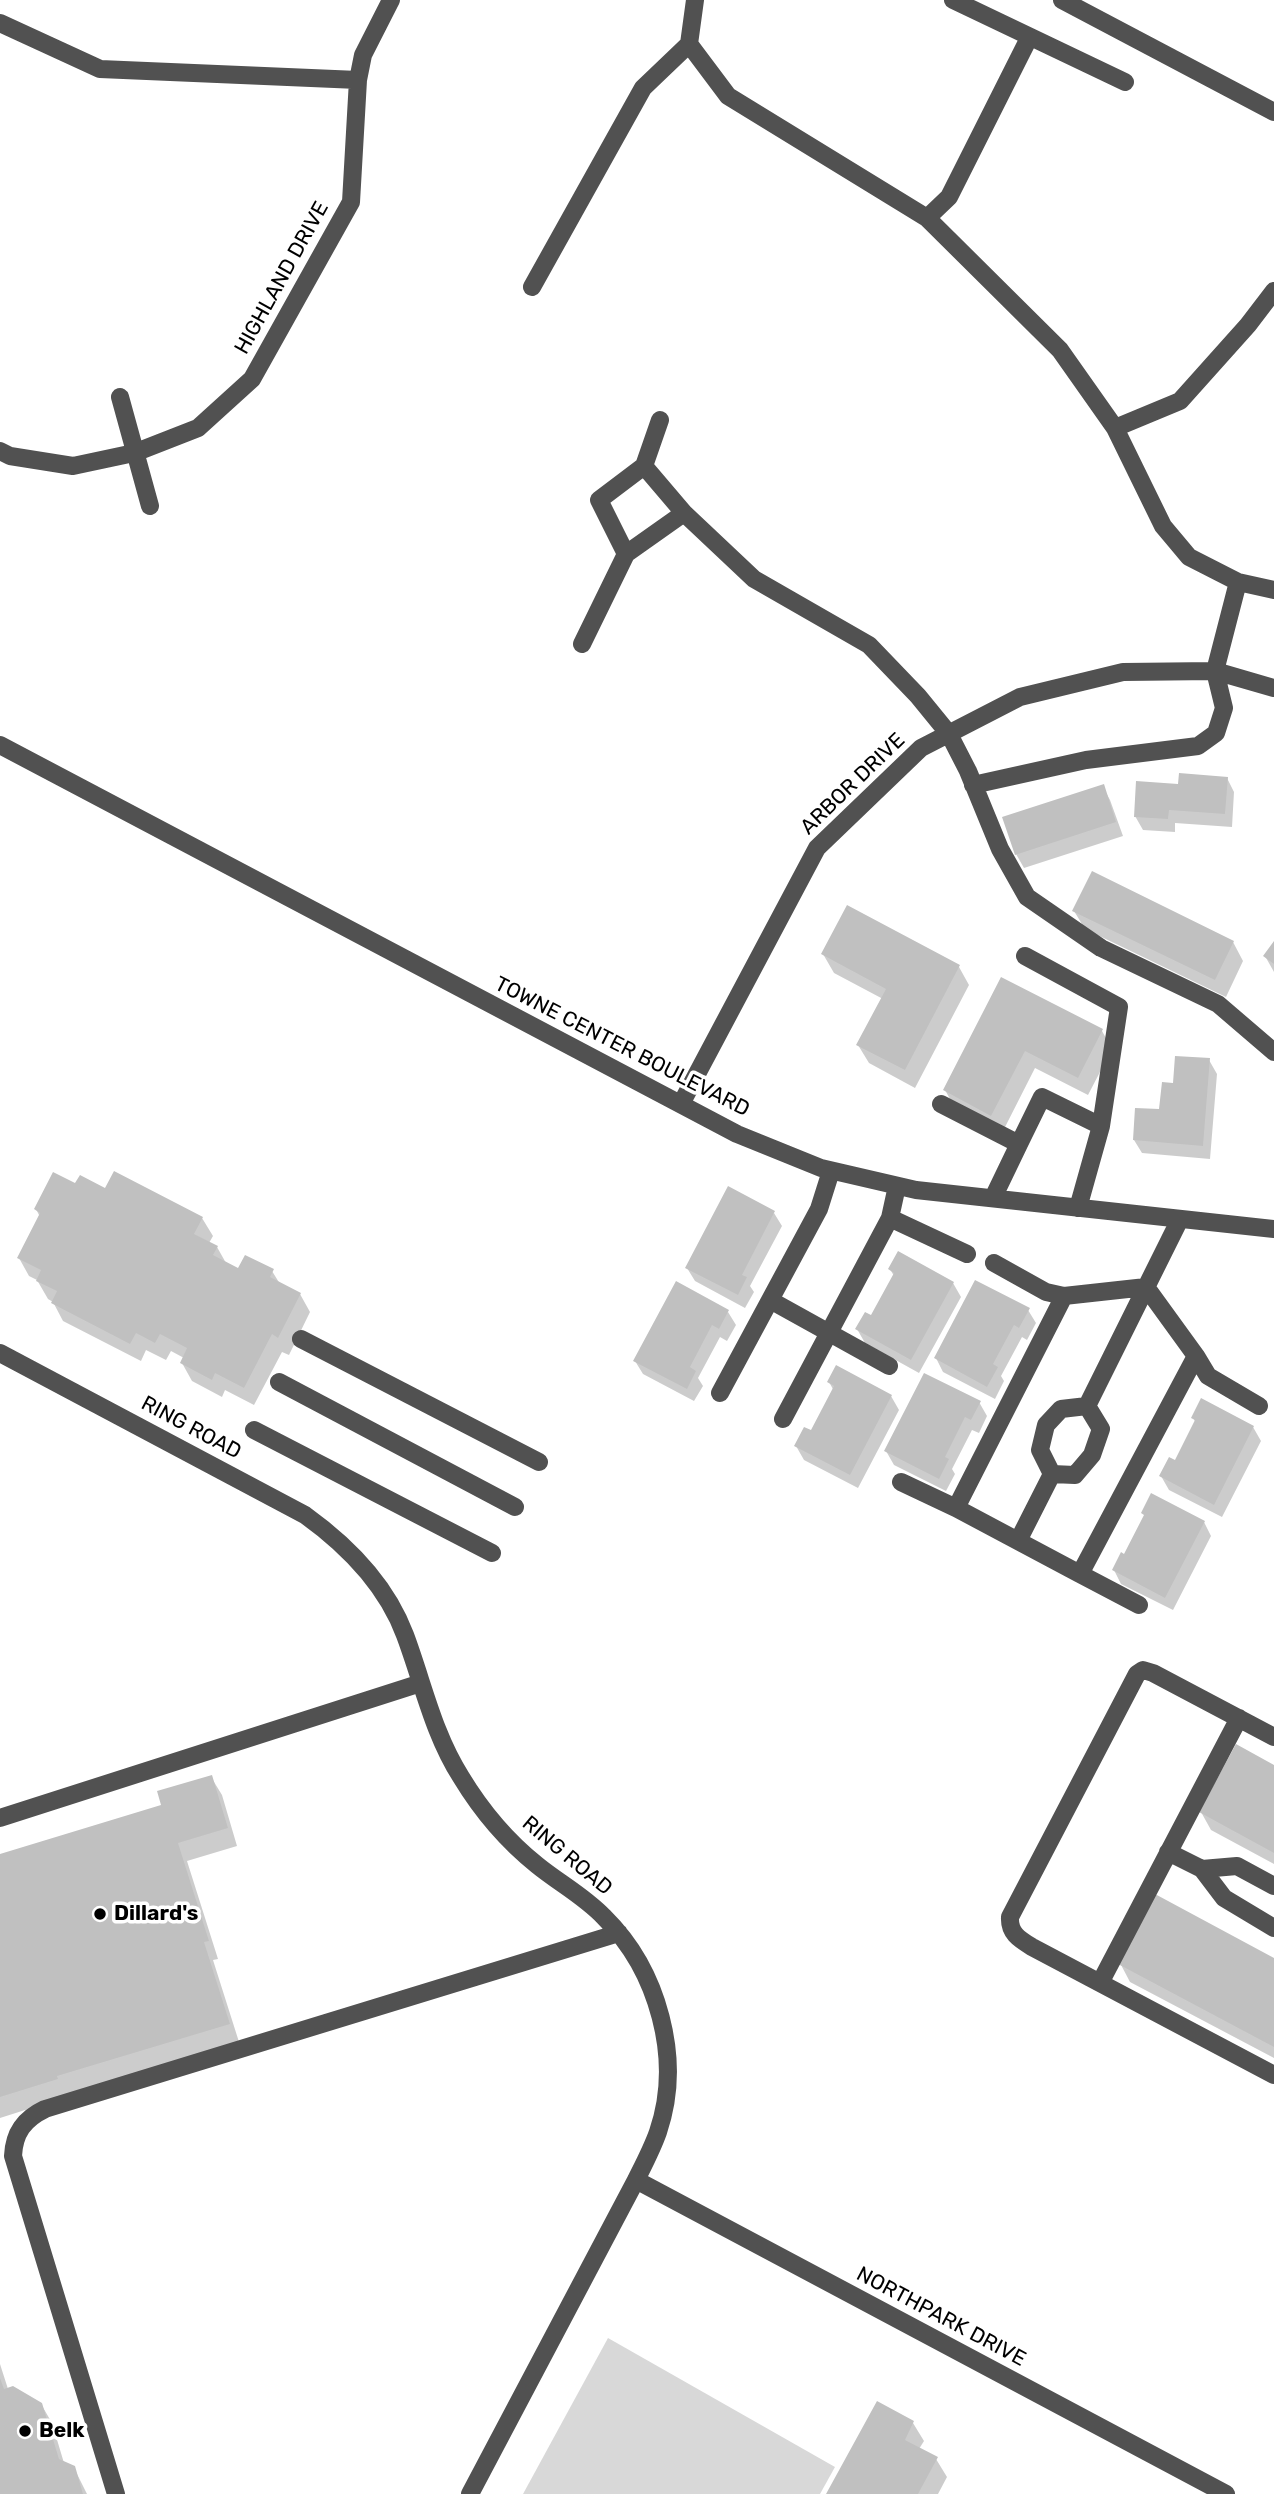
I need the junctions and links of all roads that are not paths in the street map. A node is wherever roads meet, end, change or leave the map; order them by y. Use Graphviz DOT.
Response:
graph roads {
  1 [pos="391,0"];
  2 [pos="695,0"];
  3 [pos="953,0"];
  4 [pos="1062,0"];
  5 [pos="0,23"];
  6 [pos="1029,38"];
  7 [pos="688,44"];
  8 [pos="358,80"];
  9 [pos="1125,82"];
  10 [pos="1274,113"];
  11 [pos="927,218"];
  12 [pos="532,287"];
  13 [pos="1274,291"];
  14 [pos="120,397"];
  15 [pos="660,420"];
  16 [pos="1115,428"];
  17 [pos="0,451"];
  18 [pos="134,453"];
  19 [pos="644,466"];
  20 [pos="150,506"];
  21 [pos="684,513"];
  22 [pos="625,554"];
  23 [pos="1238,582"];
  24 [pos="1274,590"];
  25 [pos="582,644"];
  26 [pos="1215,671"];
  27 [pos="1274,688"];
  28 [pos="949,734"];
  29 [pos="0,745"];
  30 [pos="973,785"];
  31 [pos="1024,956"];
  32 [pos="1274,1052"];
  33 [pos="681,1104"];
  34 [pos="941,1104"];
  35 [pos="1101,1126"];
  36 [pos="1019,1144"];
  37 [pos="831,1171"];
  38 [pos="897,1186"];
  39 [pos="993,1198"];
  40 [pos="1078,1208"];
  41 [pos="890,1218"];
  42 [pos="1180,1219"];
  43 [pos="1274,1229"];
  44 [pos="967,1254"];
  45 [pos="994,1263"];
  46 [pos="1146,1287"];
  47 [pos="1064,1296"];
  48 [pos="770,1300"];
  49 [pos="829,1333"];
  50 [pos="302,1339"];
  51 [pos="0,1353"];
  52 [pos="1196,1356"];
  53 [pos="889,1366"];
  54 [pos="279,1382"];
  55 [pos="720,1393"];
  56 [pos="1087,1406"];
  57 [pos="1259,1406"];
  58 [pos="783,1419"];
  59 [pos="254,1430"];
  60 [pos="539,1462"];
  61 [pos="1052,1474"];
  62 [pos="901,1482"];
  63 [pos="515,1507"];
  64 [pos="956,1508"];
  65 [pos="1018,1541"];
  66 [pos="492,1553"];
  67 [pos="1080,1574"];
  68 [pos="1139,1605"];
  69 [pos="421,1683"];
  70 [pos="1238,1718"];
  71 [pos="1274,1737"];
  72 [pos="0,1818"];
  73 [pos="1168,1852"];
  74 [pos="1202,1870"];
  75 [pos="1274,1886"];
  76 [pos="1274,1928"];
  77 [pos="619,1933"];
  78 [pos="1100,1983"];
  79 [pos="1274,2075"];
  80 [pos="636,2180"];
  81 [pos="116,2494"];
  82 [pos="470,2494"];
  83 [pos="1226,2494"];
  1 -- 8 [label="street, HIGHLAND DRIVE"];
  2 -- 7 [label="street"];
  3 -- 6 [label="street"];
  4 -- 10 [label="street"];
  5 -- 8 [label="street"];
  6 -- 9 [label="street"];
  6 -- 11 [label="street"];
  7 -- 11 [label="street"];
  7 -- 12 [label="street"];
  8 -- 18 [label="street, HIGHLAND DRIVE"];
  11 -- 16 [label="street"];
  13 -- 16 [label="street"];
  14 -- 18 [label="street"];
  15 -- 19 [label="street"];
  16 -- 23 [label="street"];
  17 -- 18 [label="street, HIGHLAND DRIVE"];
  18 -- 20 [label="street"];
  19 -- 21 [label="street"];
  19 -- 22 [label="street"];
  21 -- 22 [label="street"];
  21 -- 28 [label="street"];
  22 -- 25 [label="street"];
  23 -- 24 [label="street"];
  23 -- 26 [label="street"];
  26 -- 27 [label="street, ARBOR DRIVE"];
  26 -- 28 [label="street, ARBOR DRIVE"];
  26 -- 30 [label="street"];
  28 -- 30 [label="street"];
  28 -- 33 [label="street, ARBOR DRIVE"];
  29 -- 33 [label="street, TOWNE CENTER BOULEVARD"];
  30 -- 32 [label="street"];
  31 -- 35 [label="street"];
  33 -- 37 [label="street, TOWNE CENTER BOULEVARD"];
  34 -- 36 [label="street"];
  35 -- 36 [label="street"];
  35 -- 40 [label="street"];
  36 -- 39 [label="street"];
  37 -- 38 [label="street, TOWNE CENTER BOULEVARD"];
  37 -- 48 [label="street"];
  38 -- 39 [label="street, TOWNE CENTER BOULEVARD"];
  38 -- 41 [label="street"];
  39 -- 40 [label="street, TOWNE CENTER BOULEVARD"];
  40 -- 42 [label="street, TOWNE CENTER BOULEVARD"];
  41 -- 44 [label="street"];
  41 -- 49 [label="street"];
  42 -- 43 [label="street, TOWNE CENTER BOULEVARD"];
  42 -- 46 [label="street"];
  45 -- 47 [label="street"];
  46 -- 47 [label="street"];
  46 -- 52 [label="street"];
  46 -- 56 [label="street"];
  47 -- 64 [label="street"];
  48 -- 49 [label="street"];
  48 -- 55 [label="street"];
  49 -- 53 [label="street"];
  49 -- 58 [label="street"];
  50 -- 60 [label="street"];
  51 -- 69 [label="street, RING ROAD"];
  52 -- 57 [label="street"];
  52 -- 67 [label="street"];
  54 -- 63 [label="street"];
  56 -- 61 [label="street"];
  56 -- 61 [label="street"];
  59 -- 66 [label="street"];
  61 -- 65 [label="street"];
  62 -- 64 [label="street"];
  64 -- 65 [label="street"];
  65 -- 67 [label="street"];
  67 -- 68 [label="street"];
  69 -- 72 [label="street"];
  69 -- 77 [label="street, RING ROAD"];
  70 -- 71 [label="street"];
  70 -- 73 [label="street"];
  70 -- 78 [label="street"];
  73 -- 74 [label="street"];
  73 -- 78 [label="street"];
  74 -- 75 [label="street"];
  74 -- 76 [label="street"];
  77 -- 80 [label="street, RING ROAD"];
  77 -- 81 [label="street"];
  78 -- 79 [label="street"];
  80 -- 82 [label="street, RING ROAD"];
  80 -- 83 [label="street, NORTHPARK DRIVE"];
}
